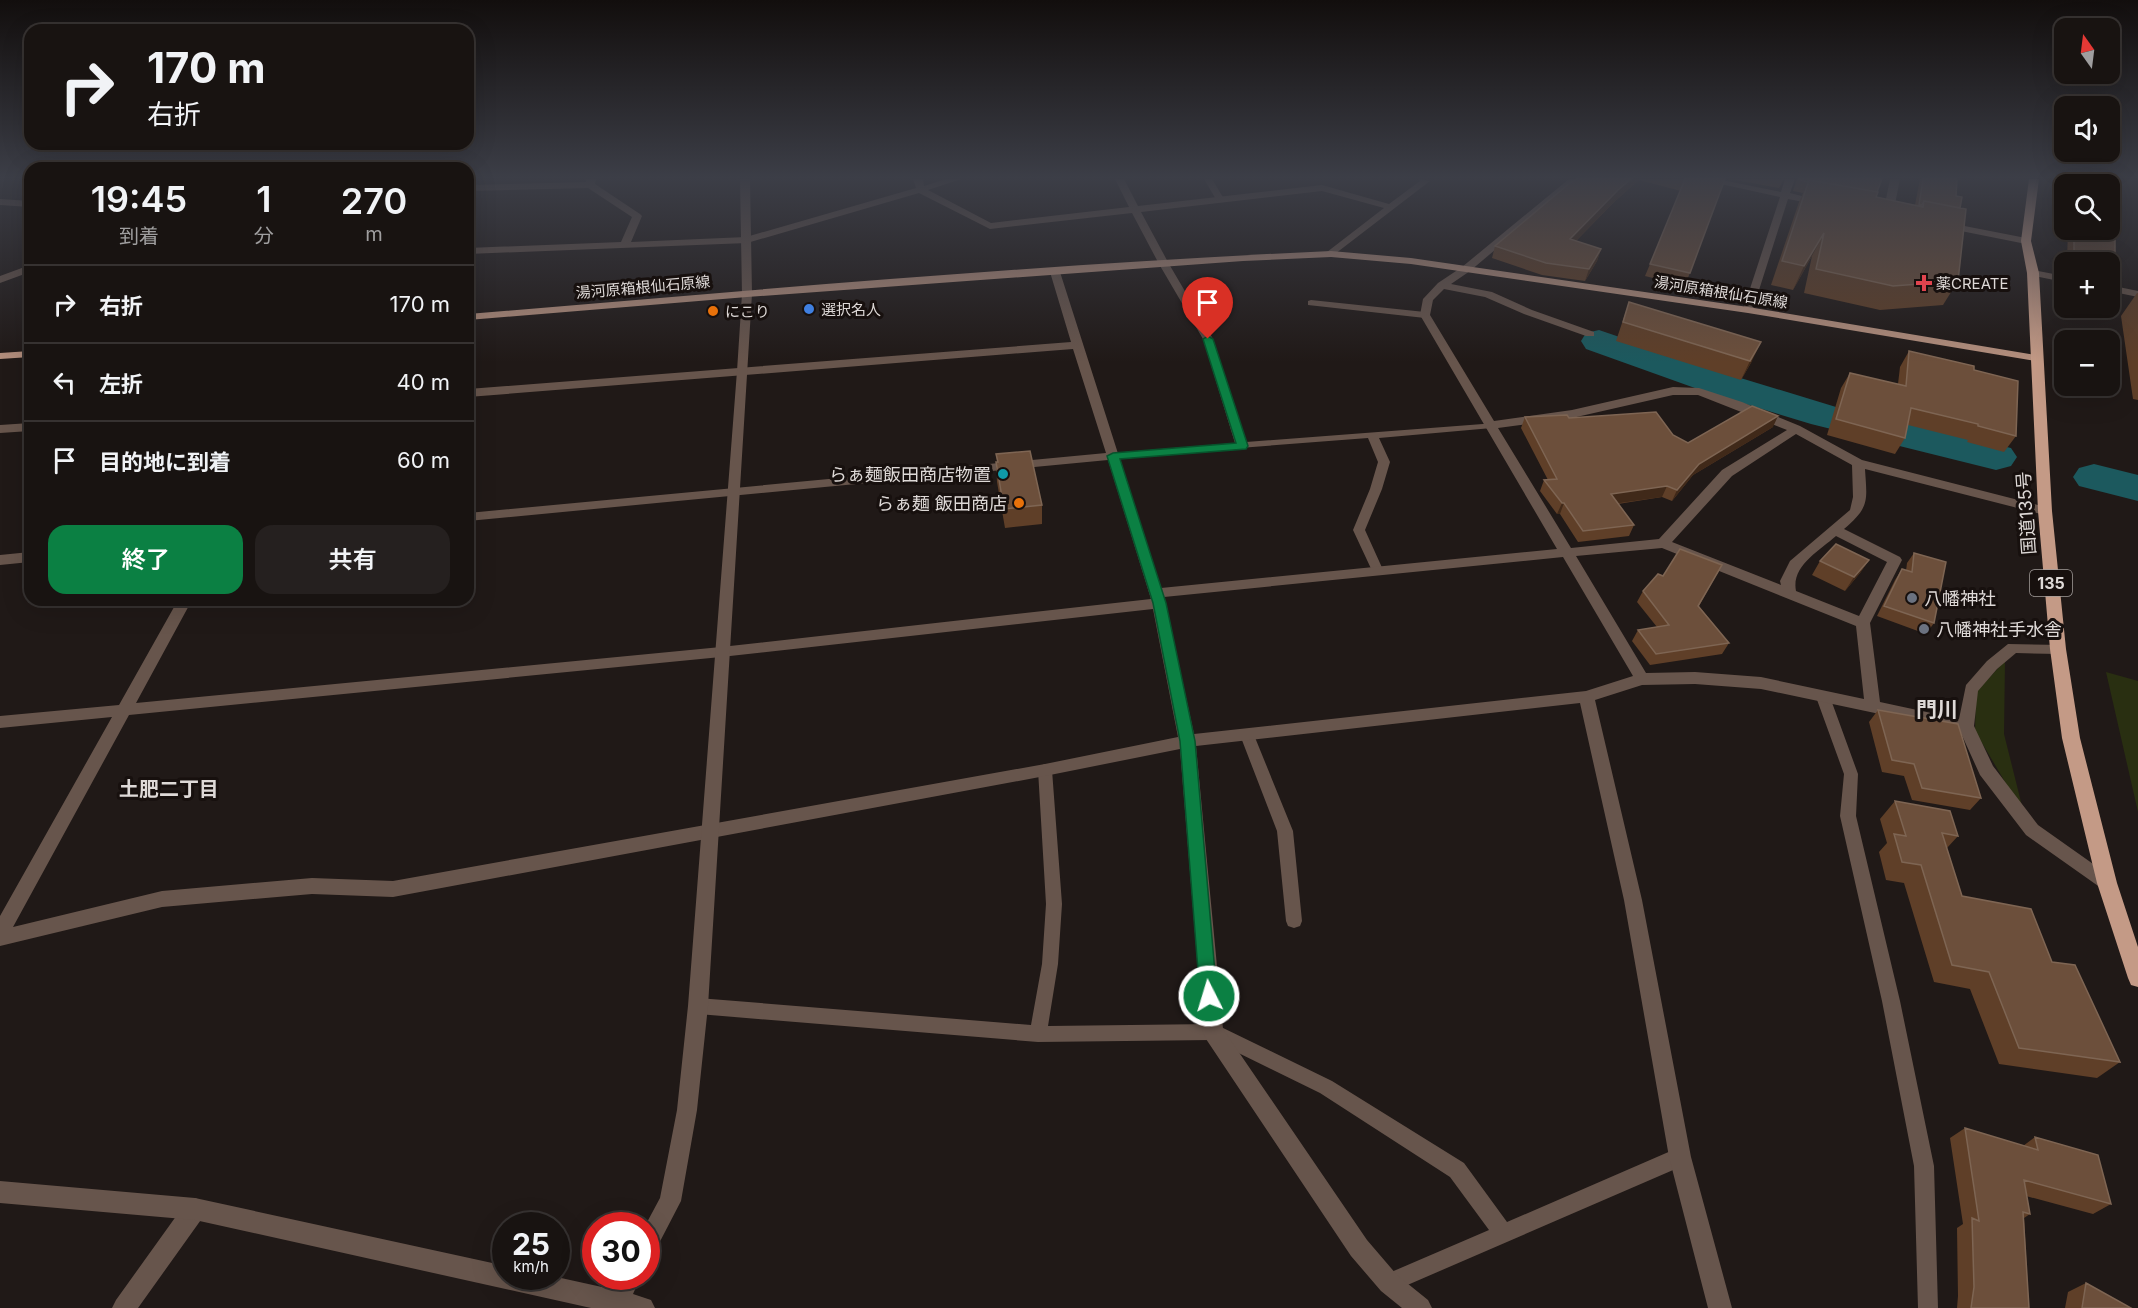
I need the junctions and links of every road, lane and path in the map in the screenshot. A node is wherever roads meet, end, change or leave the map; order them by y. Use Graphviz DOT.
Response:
graph roads {
  1 [pos="627,240"];
  2 [pos="747,240"];
  3 [pos="1152,240"];
  4 [pos="1348,240"];
  5 [pos="1501,240"];
  6 [pos="1771,240"];
  7 [pos="2021,240"];
  8 [pos="2026,241"];
  9 [pos="625,245"];
  10 [pos="474,252"];
  11 [pos="1331,254"];
  12 [pos="1164,264"];
  13 [pos="1466,269"];
  14 [pos="24,270"];
  15 [pos="1055,272"];
  16 [pos="2033,273"];
  17 [pos="2054,277"];
  18 [pos="0,280"];
  19 [pos="1442,285"];
  20 [pos="2120,290"];
  21 [pos="747,294"];
  22 [pos="2138,294"];
  23 [pos="1311,303"];
  24 [pos="1748,310"];
  25 [pos="1425,315"];
  26 [pos="474,317"];
  27 [pos="1590,334"];
  28 [pos="1078,345"];
  29 [pos="24,354"];
  30 [pos="0,356"];
  31 [pos="2036,358"];
  32 [pos="743,371"];
  33 [pos="474,393"];
  34 [pos="1492,425"];
  35 [pos="24,427"];
  36 [pos="0,429"];
  37 [pos="1796,429"];
  38 [pos="1372,435"];
  39 [pos="1242,446"];
  40 [pos="1113,456"];
  41 [pos="1858,463"];
  42 [pos="733,492"];
  43 [pos="2045,511"];
  44 [pos="474,516"];
  45 [pos="1835,530"];
  46 [pos="1664,543"];
  47 [pos="1566,554"];
  48 [pos="24,558"];
  49 [pos="0,560"];
  50 [pos="1378,572"];
  51 [pos="1789,592"];
  52 [pos="1158,598"];
  53 [pos="182,606"];
  54 [pos="1863,623"];
  55 [pos="2058,649"];
  56 [pos="721,652"];
  57 [pos="1642,678"];
  58 [pos="1586,697"];
  59 [pos="1823,697"];
  60 [pos="1873,707"];
  61 [pos="124,710"];
  62 [pos="0,722"];
  63 [pos="1966,726"];
  64 [pos="1247,735"];
  65 [pos="1187,741"];
  66 [pos="1045,770"];
  67 [pos="708,831"];
  68 [pos="2107,883"];
  69 [pos="1294,921"];
  70 [pos="0,933"];
  71 [pos="0,938"];
  72 [pos="2138,978"];
  73 [pos="698,1006"];
  74 [pos="1213,1032"];
  75 [pos="1038,1034"];
  76 [pos="1680,1157"];
  77 [pos="0,1192"];
  78 [pos="195,1209"];
  79 [pos="660,1219"];
  80 [pos="1503,1233"];
  81 [pos="1389,1282"];
  82 [pos="623,1290"];
  83 [pos="615,1305"];
  84 [pos="124,1308"];
  85 [pos="643,1308"];
  86 [pos="1420,1308"];
  87 [pos="1720,1308"];
  88 [pos="1928,1308"];
  1 -- 9 [label="street"];
  2 -- 9 [label="street"];
  2 -- 21 [label="street"];
  3 -- 12 [label="street"];
  4 -- 11 [label="street"];
  5 -- 13 [label="street"];
  6 -- 24 [label="street"];
  7 -- 8 [label="street"];
  8 -- 16 [label="highway, 国道135号 / 135"];
  9 -- 10 [label="street"];
  11 -- 12 [label="main road, 湯河原箱根仙石原線"];
  11 -- 13 [label="main road, 湯河原箱根仙石原線"];
  12 -- 15 [label="main road, 湯河原箱根仙石原線"];
  12 -- 39 [label="lane"];
  13 -- 19 [label="street"];
  13 -- 24 [label="main road, 湯河原箱根仙石原線"];
  14 -- 18 [label="street"];
  15 -- 21 [label="main road, 湯河原箱根仙石原線"];
  15 -- 28 [label="street"];
  16 -- 17 [label="lane"];
  16 -- 31 [label="highway, 国道135号 / 135"];
  19 -- 25 [label="street"];
  19 -- 27 [label="street"];
  20 -- 22 [label="lane"];
  21 -- 26 [label="main road, 湯河原箱根仙石原線"];
  21 -- 32 [label="street"];
  23 -- 25 [label="lane"];
  24 -- 31 [label="main road, 湯河原箱根仙石原線"];
  25 -- 34 [label="street"];
  28 -- 32 [label="street"];
  28 -- 40 [label="street"];
  29 -- 30 [label="main road"];
  31 -- 43 [label="highway, 国道135号 / 135"];
  32 -- 33 [label="street"];
  32 -- 42 [label="street"];
  34 -- 37 [label="street"];
  34 -- 38 [label="lane"];
  34 -- 47 [label="street"];
  35 -- 36 [label="street"];
  37 -- 41 [label="street"];
  37 -- 46 [label="street"];
  38 -- 39 [label="lane"];
  38 -- 50 [label="lane"];
  39 -- 40 [label="lane"];
  40 -- 42 [label="street"];
  40 -- 52 [label="street"];
  41 -- 43 [label="street"];
  41 -- 45 [label="street"];
  42 -- 44 [label="street"];
  42 -- 56 [label="street"];
  43 -- 55 [label="highway, 国道135号 / 135"];
  45 -- 51 [label="street"];
  45 -- 54 [label="street"];
  46 -- 47 [label="street"];
  46 -- 51 [label="street"];
  47 -- 50 [label="street"];
  47 -- 57 [label="street"];
  48 -- 49 [label="street"];
  50 -- 52 [label="street"];
  51 -- 54 [label="street"];
  52 -- 56 [label="street"];
  52 -- 65 [label="street"];
  53 -- 61 [label="street"];
  54 -- 60 [label="street"];
  55 -- 63 [label="street"];
  55 -- 68 [label="highway, 国道135号 / 135"];
  56 -- 61 [label="street"];
  56 -- 67 [label="street"];
  57 -- 58 [label="street"];
  57 -- 59 [label="street"];
  58 -- 64 [label="street"];
  58 -- 76 [label="street"];
  59 -- 60 [label="street"];
  59 -- 88 [label="lane"];
  60 -- 63 [label="street"];
  61 -- 62 [label="street"];
  61 -- 70 [label="street"];
  63 -- 68 [label="street"];
  64 -- 65 [label="street"];
  64 -- 69 [label="lane"];
  65 -- 66 [label="street"];
  65 -- 74 [label="street"];
  66 -- 67 [label="street"];
  66 -- 75 [label="lane"];
  67 -- 71 [label="street"];
  67 -- 73 [label="street"];
  68 -- 72 [label="highway, 国道135号 / 135"];
  73 -- 75 [label="lane"];
  73 -- 79 [label="street"];
  74 -- 75 [label="lane"];
  74 -- 80 [label="lane"];
  74 -- 81 [label="street"];
  76 -- 80 [label="lane"];
  76 -- 87 [label="street"];
  77 -- 78 [label="street"];
  78 -- 83 [label="street"];
  78 -- 84 [label="street"];
  80 -- 81 [label="lane"];
  81 -- 86 [label="street"];
  82 -- 83 [label="street"];
  83 -- 85 [label="street"];
}
